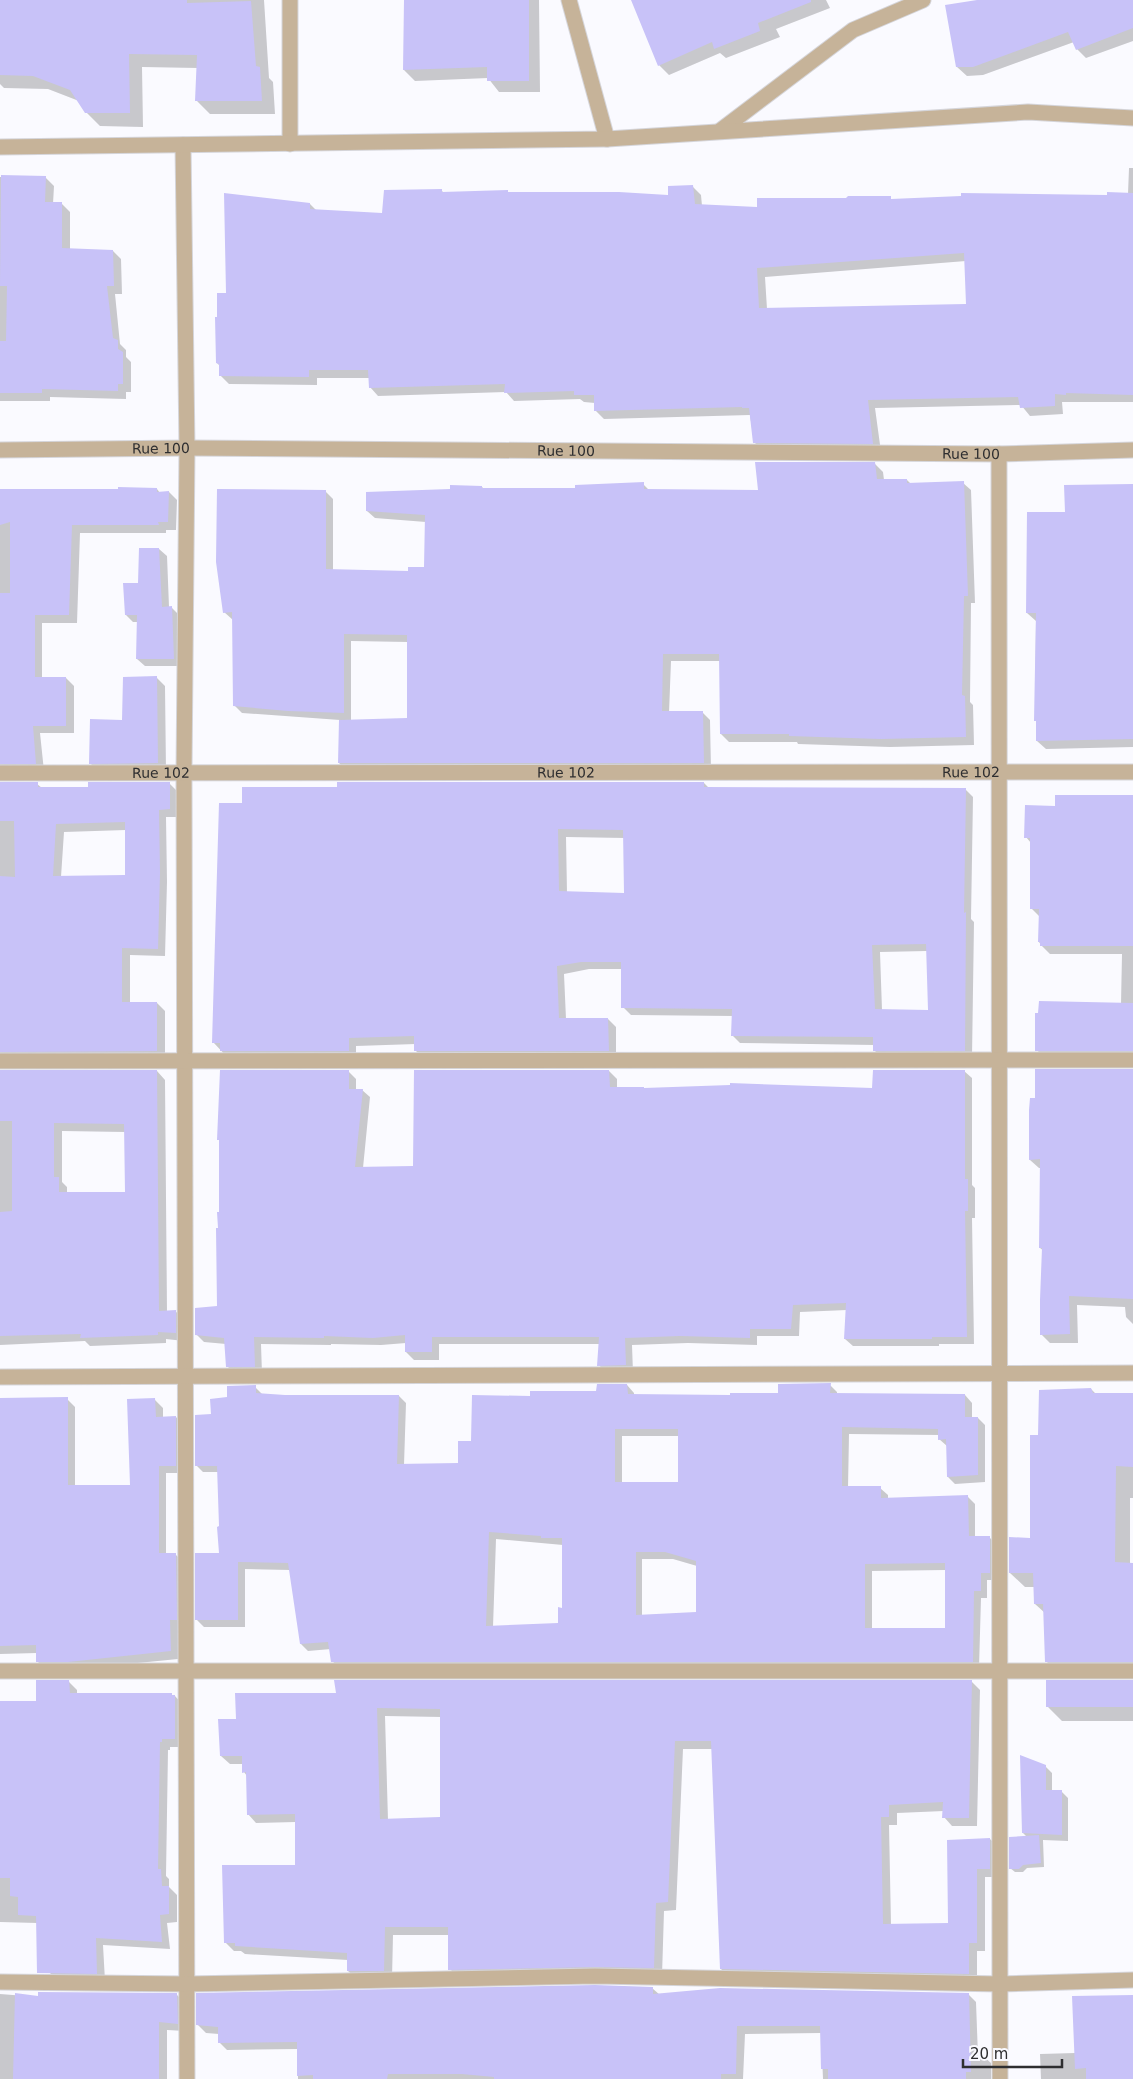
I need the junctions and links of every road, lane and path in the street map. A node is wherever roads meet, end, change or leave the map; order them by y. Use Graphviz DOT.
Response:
graph roads {
  1 [pos="290,0"];
  2 [pos="568,0"];
  3 [pos="923,0"];
  4 [pos="1133,118"];
  5 [pos="721,130"];
  6 [pos="608,139"];
  7 [pos="290,144"];
  8 [pos="183,145"];
  9 [pos="0,148"];
  10 [pos="187,448"];
  11 [pos="0,450"];
  12 [pos="1133,450"];
  13 [pos="999,454"];
  14 [pos="0,772"];
  15 [pos="184,772"];
  16 [pos="999,772"];
  17 [pos="1133,772"];
  18 [pos="999,1060"];
  19 [pos="1133,1060"];
  20 [pos="0,1061"];
  21 [pos="184,1061"];
  22 [pos="999,1373"];
  23 [pos="1133,1373"];
  24 [pos="186,1376"];
  25 [pos="0,1377"];
  26 [pos="0,1671"];
  27 [pos="186,1671"];
  28 [pos="999,1671"];
  29 [pos="1133,1671"];
  30 [pos="1133,1980"];
  31 [pos="0,1982"];
  32 [pos="187,1984"];
  33 [pos="1000,1984"];
  34 [pos="187,2079"];
  35 [pos="1000,2079"];
  1 -- 7 [label="street"];
  2 -- 6 [label="street"];
  3 -- 5 [label="street"];
  4 -- 5 [label="street"];
  5 -- 6 [label="street"];
  6 -- 7 [label="street"];
  7 -- 8 [label="street"];
  8 -- 9 [label="street"];
  8 -- 10 [label="street"];
  10 -- 11 [label="street, Rue 100"];
  10 -- 13 [label="street, Rue 100"];
  10 -- 15 [label="street"];
  12 -- 13 [label="street, Rue 100"];
  13 -- 16 [label="street"];
  14 -- 15 [label="street, Rue 102"];
  15 -- 16 [label="street, Rue 102"];
  15 -- 21 [label="street"];
  16 -- 17 [label="street, Rue 102"];
  16 -- 18 [label="street"];
  18 -- 19 [label="street"];
  18 -- 21 [label="street"];
  18 -- 22 [label="street"];
  20 -- 21 [label="street"];
  21 -- 24 [label="street"];
  22 -- 23 [label="street"];
  22 -- 24 [label="street"];
  22 -- 28 [label="street"];
  24 -- 25 [label="street"];
  24 -- 27 [label="street"];
  26 -- 27 [label="street"];
  27 -- 28 [label="street"];
  27 -- 32 [label="street"];
  28 -- 29 [label="street"];
  28 -- 33 [label="street"];
  30 -- 33 [label="street"];
  31 -- 32 [label="street"];
  32 -- 33 [label="street"];
  32 -- 34 [label="street"];
  33 -- 35 [label="street"];
}
